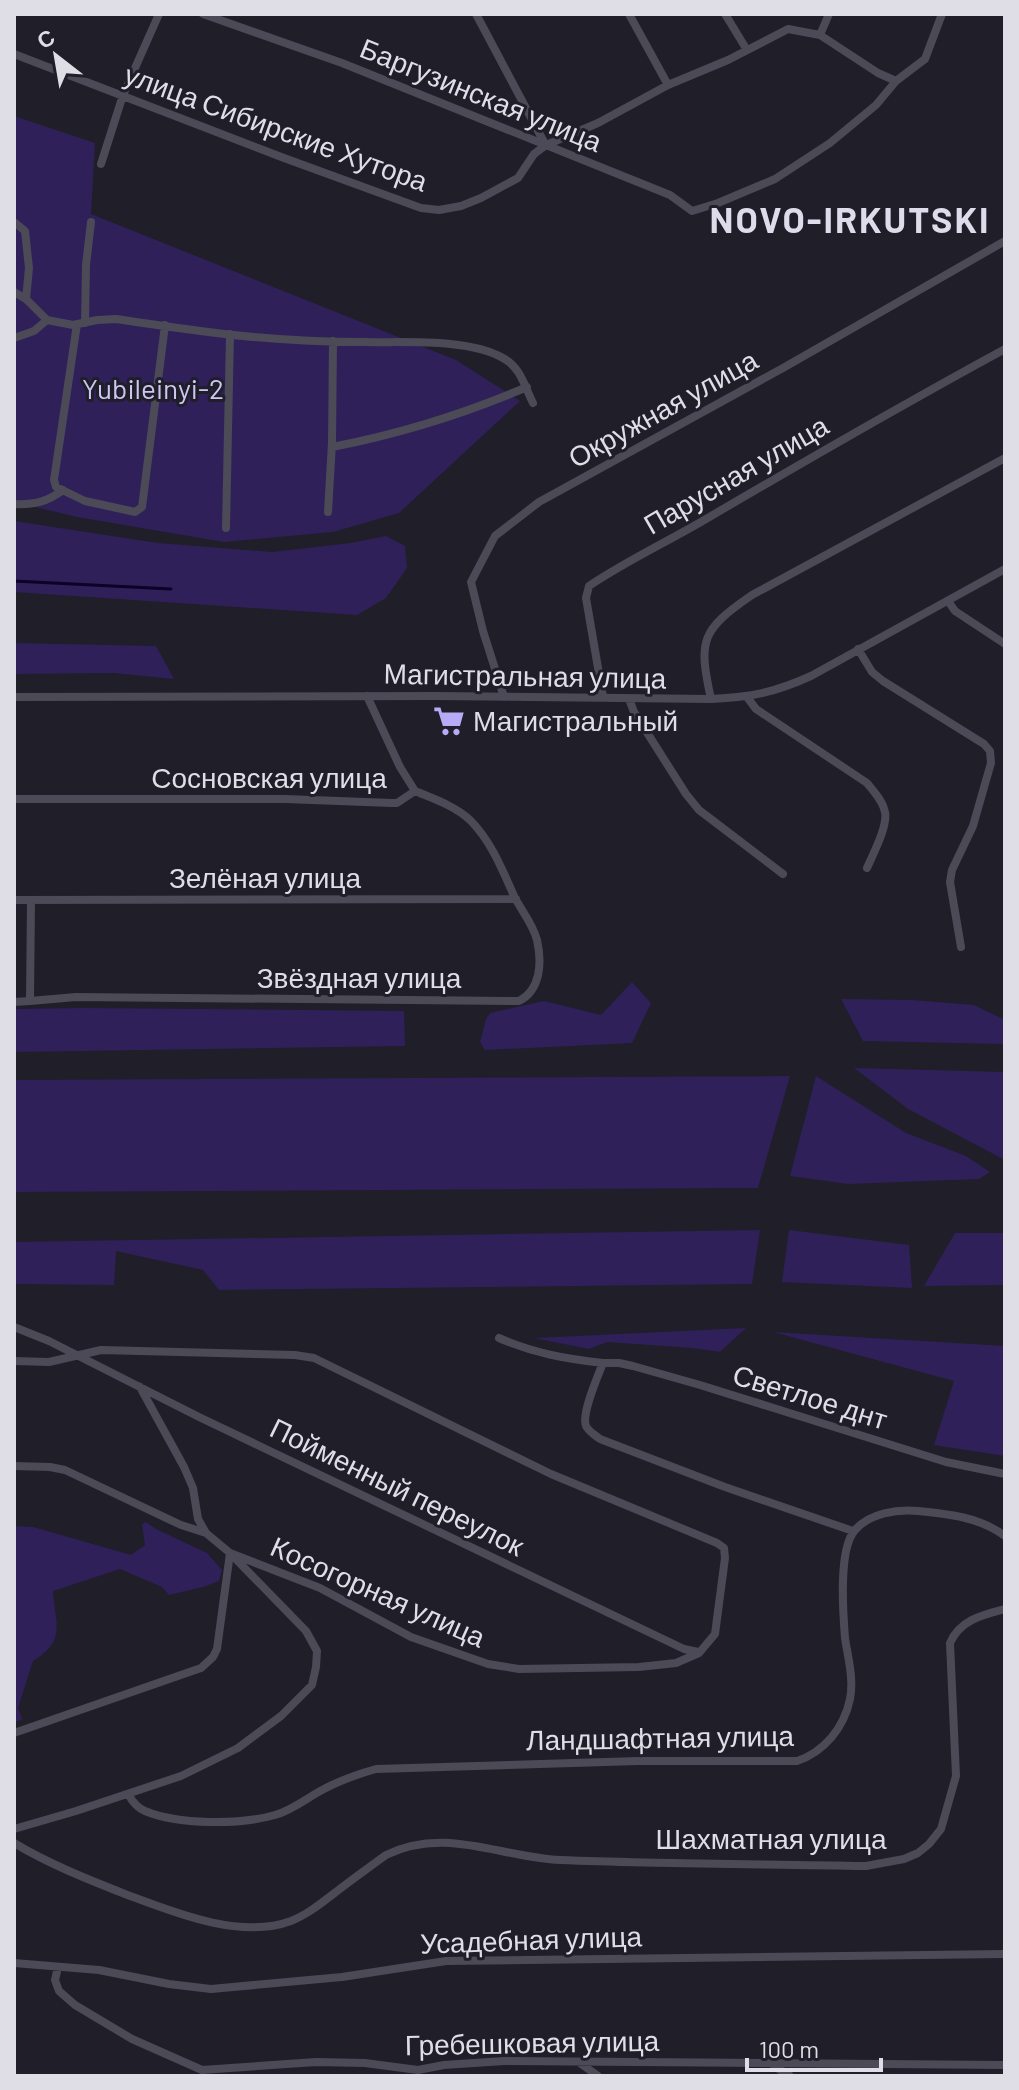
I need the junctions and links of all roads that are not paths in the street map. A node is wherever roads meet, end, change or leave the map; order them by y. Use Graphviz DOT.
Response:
graph roads {
  1 [pos="159,14"];
  2 [pos="203,14"];
  3 [pos="476,14"];
  4 [pos="629,14"];
  5 [pos="725,14"];
  6 [pos="829,14"];
  7 [pos="942,14"];
  8 [pos="820,35"];
  9 [pos="747,50"];
  10 [pos="14,54"];
  11 [pos="896,81"];
  12 [pos="668,85"];
  13 [pos="123,95"];
  14 [pos="546,145"];
  15 [pos="101,164"];
  16 [pos="14,222"];
  17 [pos="91,222"];
  18 [pos="1005,241"];
  19 [pos="14,292"];
  20 [pos="26,299"];
  21 [pos="47,320"];
  22 [pos="81,324"];
  23 [pos="165,325"];
  24 [pos="230,334"];
  25 [pos="14,338"];
  26 [pos="333,341"];
  27 [pos="1005,349"];
  28 [pos="527,387"];
  29 [pos="533,403"];
  30 [pos="332,447"];
  31 [pos="1005,458"];
  32 [pos="63,490"];
  33 [pos="14,504"];
  34 [pos="328,512"];
  35 [pos="226,528"];
  36 [pos="1005,569"];
  37 [pos="948,601"];
  38 [pos="1005,644"];
  39 [pos="858,649"];
  40 [pos="367,696"];
  41 [pos="14,697"];
  42 [pos="504,697"];
  43 [pos="603,697"];
  44 [pos="747,697"];
  45 [pos="629,699"];
  46 [pos="711,699"];
  47 [pos="415,791"];
  48 [pos="14,799"];
  49 [pos="867,868"];
  50 [pos="783,874"];
  51 [pos="516,899"];
  52 [pos="14,900"];
  53 [pos="31,900"];
  54 [pos="961,947"];
  55 [pos="30,1001"];
  56 [pos="14,1002"];
  57 [pos="14,1327"];
  58 [pos="499,1338"];
  59 [pos="77,1356"];
  60 [pos="14,1361"];
  61 [pos="603,1363"];
  62 [pos="140,1387"];
  63 [pos="14,1466"];
  64 [pos="1005,1474"];
  65 [pos="853,1531"];
  66 [pos="206,1533"];
  67 [pos="1005,1536"];
  68 [pos="230,1553"];
  69 [pos="1005,1609"];
  70 [pos="699,1653"];
  71 [pos="14,1733"];
  72 [pos="128,1794"];
  73 [pos="14,1829"];
  74 [pos="14,1843"];
  75 [pos="1005,1954"];
  76 [pos="14,1963"];
  77 [pos="58,1967"];
  78 [pos="580,2063"];
  79 [pos="772,2064"];
  80 [pos="1005,2065"];
  81 [pos="419,2073"];
  82 [pos="598,2076"];
  83 [pos="790,2076"];
  1 -- 13 [label="street"];
  2 -- 14 [label="street, Баргузинская улица"];
  3 -- 14 [label="street"];
  4 -- 12 [label="street"];
  5 -- 9 [label="street"];
  6 -- 8 [label="street"];
  7 -- 11 [label="street"];
  8 -- 9 [label="street, улица Сибирские Хутора"];
  8 -- 11 [label="street"];
  9 -- 12 [label="street, улица Сибирские Хутора"];
  10 -- 13 [label="street, улица Сибирские Хутора"];
  11 -- 14 [label="street, Баргузинская улица"];
  12 -- 14 [label="street, улица Сибирские Хутора"];
  13 -- 14 [label="street, улица Сибирские Хутора"];
  13 -- 15 [label="street"];
  16 -- 20 [label="street"];
  17 -- 22 [label="street"];
  18 -- 42 [label="street, Окружная улица"];
  19 -- 20 [label="street"];
  20 -- 21 [label="street"];
  21 -- 22 [label="street"];
  21 -- 25 [label="street"];
  22 -- 23 [label="street"];
  22 -- 32 [label="street"];
  23 -- 24 [label="street"];
  23 -- 32 [label="street"];
  24 -- 26 [label="street"];
  24 -- 35 [label="street"];
  26 -- 28 [label="street"];
  26 -- 30 [label="street"];
  27 -- 43 [label="street, Парусная улица"];
  28 -- 29 [label="street"];
  28 -- 30 [label="street"];
  30 -- 34 [label="street"];
  31 -- 46 [label="street"];
  32 -- 33 [label="street"];
  36 -- 37 [label="street, Магистральная улица"];
  37 -- 38 [label="street"];
  37 -- 39 [label="street, Магистральная улица"];
  39 -- 44 [label="street, Магистральная улица"];
  39 -- 54 [label="street"];
  40 -- 41 [label="street, Магистральная улица"];
  40 -- 42 [label="street, Магистральная улица"];
  40 -- 47 [label="street, Сосновская улица"];
  42 -- 43 [label="street, Магистральная улица"];
  43 -- 45 [label="street, Магистральная улица"];
  44 -- 46 [label="street, Магистральная улица"];
  44 -- 49 [label="street"];
  45 -- 46 [label="street, Магистральная улица"];
  45 -- 50 [label="street"];
  47 -- 48 [label="street, Сосновская улица"];
  47 -- 51 [label="street, Звёздная улица"];
  51 -- 53 [label="street, Зелёная улица"];
  51 -- 55 [label="street, Звёздная улица"];
  52 -- 53 [label="street, Зелёная улица"];
  53 -- 55 [label="street"];
  55 -- 56 [label="street, Звёздная улица"];
  57 -- 59 [label="street, Пойменный переулок"];
  58 -- 61 [label="street, Светлое днт"];
  59 -- 60 [label="street"];
  59 -- 62 [label="street, Пойменный переулок"];
  59 -- 70 [label="street"];
  61 -- 64 [label="street, Светлое днт"];
  61 -- 65 [label="street"];
  62 -- 66 [label="street"];
  62 -- 70 [label="street, Пойменный переулок"];
  63 -- 66 [label="street"];
  65 -- 67 [label="street"];
  65 -- 72 [label="street, Ландшафтная улица"];
  66 -- 68 [label="street"];
  68 -- 70 [label="street, Косогорная улица"];
  68 -- 71 [label="street"];
  68 -- 72 [label="street"];
  69 -- 74 [label="street, Шахматная улица"];
  72 -- 73 [label="street"];
  75 -- 77 [label="street, Усадебная улица"];
  76 -- 77 [label="street, Усадебная улица"];
  77 -- 81 [label="street, Гребешковая улица"];
  78 -- 79 [label="street, Гребешковая улица"];
  78 -- 81 [label="street, Гребешковая улица"];
  78 -- 82 [label="street"];
  79 -- 80 [label="street, Гребешковая улица"];
  79 -- 83 [label="street"];
}
